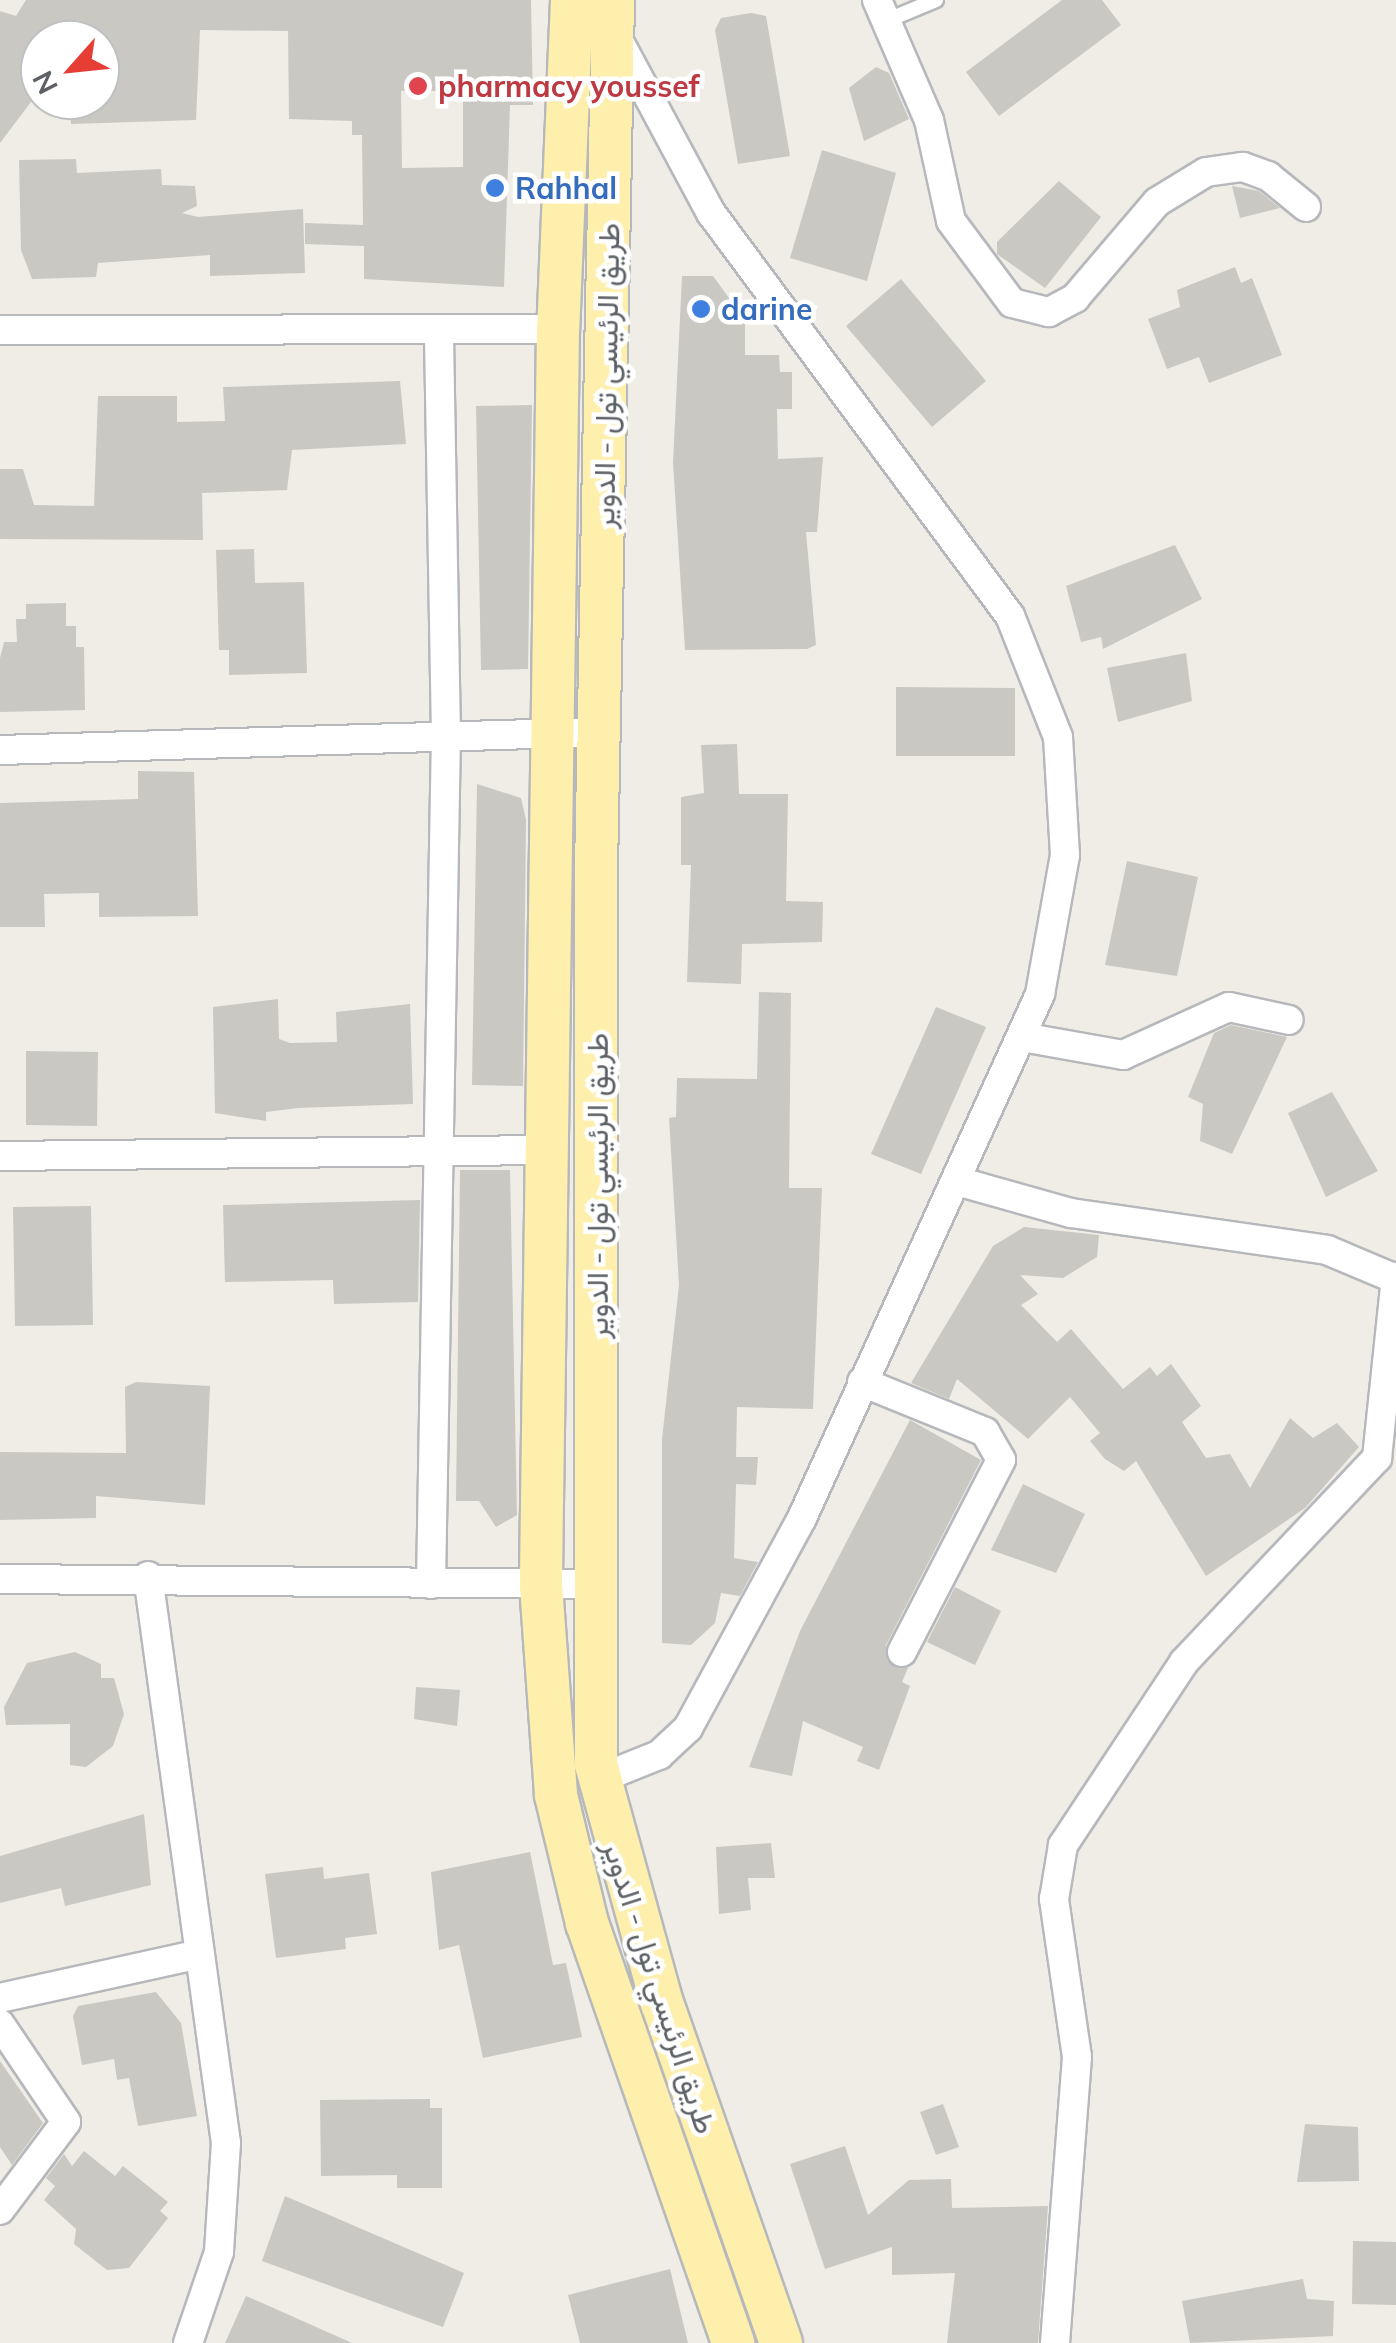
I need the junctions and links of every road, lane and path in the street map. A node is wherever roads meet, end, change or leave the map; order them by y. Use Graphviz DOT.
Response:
graph roads {
  1 [pos="572,0"];
  2 [pos="936,0"];
  3 [pos="882,10"];
  4 [pos="612,13"];
  5 [pos="1306,207"];
  6 [pos="558,329"];
  7 [pos="0,330"];
  8 [pos="439,330"];
  9 [pos="600,732"];
  10 [pos="557,734"];
  11 [pos="446,736"];
  12 [pos="0,750"];
  13 [pos="1289,1020"];
  14 [pos="1022,1037"];
  15 [pos="548,1150"];
  16 [pos="441,1151"];
  17 [pos="0,1156"];
  18 [pos="957,1181"];
  19 [pos="1396,1278"];
  20 [pos="862,1382"];
  21 [pos="148,1576"];
  22 [pos="0,1579"];
  23 [pos="431,1584"];
  24 [pos="590,1584"];
  25 [pos="542,1585"];
  26 [pos="902,1652"];
  27 [pos="599,1779"];
  28 [pos="195,1955"];
  29 [pos="0,1998"];
  30 [pos="0,2024"];
  31 [pos="0,2210"];
  32 [pos="188,2343"];
  33 [pos="733,2343"];
  34 [pos="781,2343"];
  35 [pos="1055,2343"];
  1 -- 6 [label="main road, طريق الرئيسي تول - الدوير"];
  2 -- 3 [label="lane"];
  3 -- 5 [label="street"];
  4 -- 9 [label="main road, طريق الرئيسي تول - الدوير"];
  4 -- 14 [label="street"];
  6 -- 8 [label="street"];
  6 -- 10 [label="main road, طريق الرئيسي تول - الدوير"];
  7 -- 8 [label="street"];
  8 -- 11 [label="street"];
  9 -- 10 [label="street"];
  9 -- 24 [label="main road, طريق الرئيسي تول - الدوير"];
  10 -- 11 [label="street"];
  10 -- 15 [label="main road, طريق الرئيسي تول - الدوير"];
  11 -- 12 [label="street"];
  11 -- 16 [label="street"];
  13 -- 14 [label="street"];
  14 -- 18 [label="street"];
  15 -- 16 [label="street"];
  15 -- 25 [label="main road, طريق الرئيسي تول - الدوير"];
  16 -- 17 [label="street"];
  16 -- 23 [label="street"];
  18 -- 19 [label="street"];
  18 -- 20 [label="street"];
  19 -- 35 [label="street"];
  20 -- 26 [label="street"];
  20 -- 27 [label="street"];
  21 -- 22 [label="street"];
  21 -- 23 [label="street"];
  21 -- 28 [label="street"];
  23 -- 25 [label="street"];
  24 -- 25 [label="street"];
  24 -- 27 [label="main road, طريق الرئيسي تول - الدوير"];
  25 -- 33 [label="main road, طريق الرئيسي تول - الدوير"];
  27 -- 34 [label="main road, طريق الرئيسي تول - الدوير"];
  28 -- 29 [label="street"];
  28 -- 32 [label="street"];
  30 -- 31 [label="street"];
}
